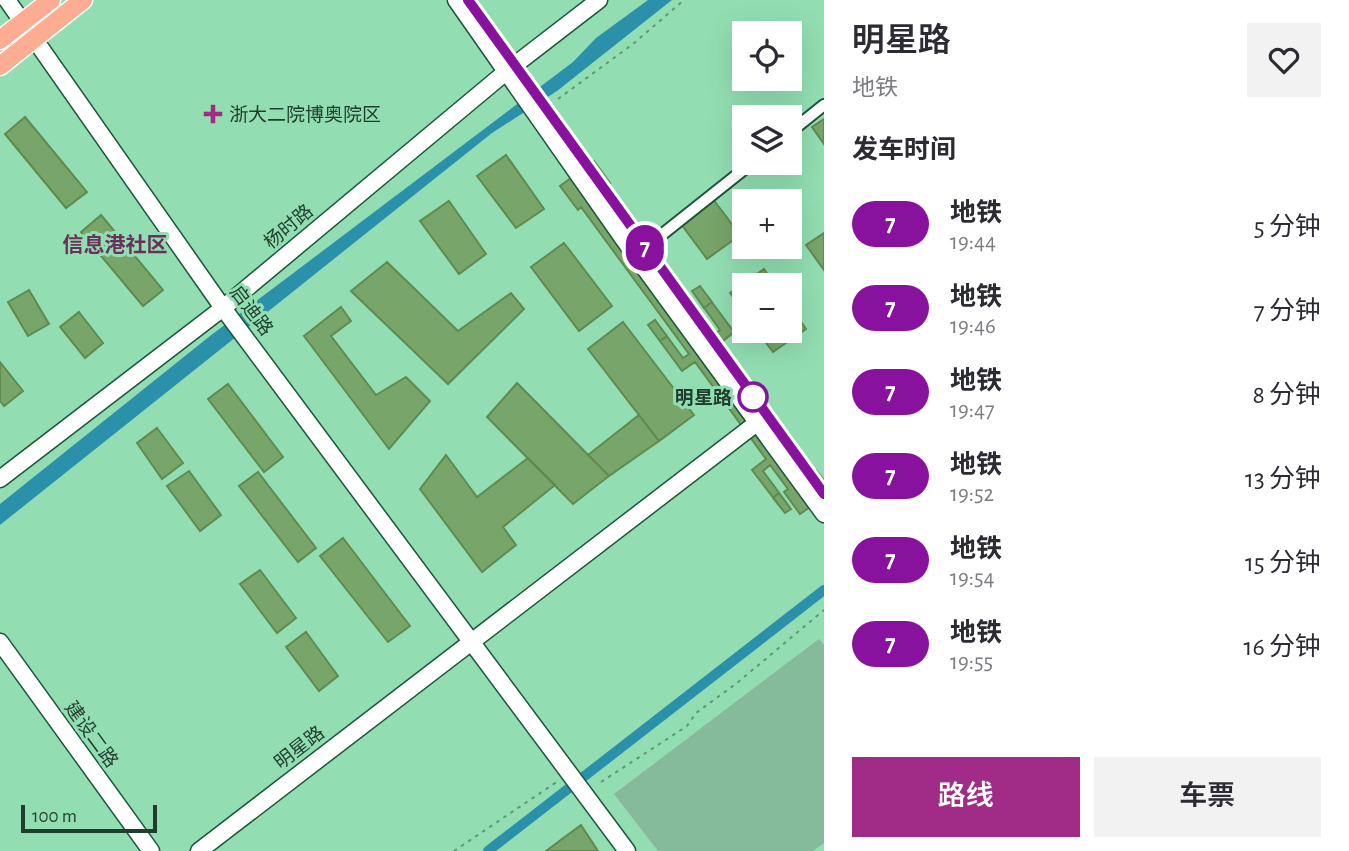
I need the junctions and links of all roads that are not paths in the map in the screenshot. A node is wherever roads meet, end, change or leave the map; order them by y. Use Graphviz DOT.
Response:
graph roads {
  1 [pos="7,0"];
  2 [pos="51,0"];
  3 [pos="83,0"];
  4 [pos="456,0"];
  5 [pos="599,0"];
  6 [pos="23,22"];
  7 [pos="34,38"];
  8 [pos="0,40"];
  9 [pos="0,66"];
  10 [pos="507,71"];
  11 [pos="824,105"];
  12 [pos="802,123"];
  13 [pos="737,175"];
  14 [pos="635,256"];
  15 [pos="226,312"];
  16 [pos="758,422"];
  17 [pos="0,479"];
  18 [pos="824,514"];
  19 [pos="470,641"];
  20 [pos="0,642"];
  21 [pos="151,851"];
  22 [pos="200,851"];
  23 [pos="627,851"];
  1 -- 6 [label="street, 启迪路"];
  2 -- 6 [label="main road"];
  3 -- 7 [label="main road"];
  4 -- 10 [label="street"];
  5 -- 10 [label="street, 杨时路"];
  6 -- 7 [label="street, 启迪路"];
  6 -- 8 [label="main road"];
  7 -- 9 [label="main road"];
  7 -- 15 [label="street, 启迪路"];
  10 -- 14 [label="street"];
  10 -- 15 [label="street, 杨时路"];
  11 -- 12 [label="street"];
  13 -- 14 [label="street"];
  14 -- 16 [label="street"];
  15 -- 17 [label="street, 杨时路"];
  15 -- 19 [label="street, 启迪路"];
  16 -- 18 [label="street"];
  16 -- 19 [label="street, 明星路"];
  19 -- 22 [label="street, 明星路"];
  19 -- 23 [label="street, 启迪路"];
  20 -- 21 [label="street, 建设二路"];
}
